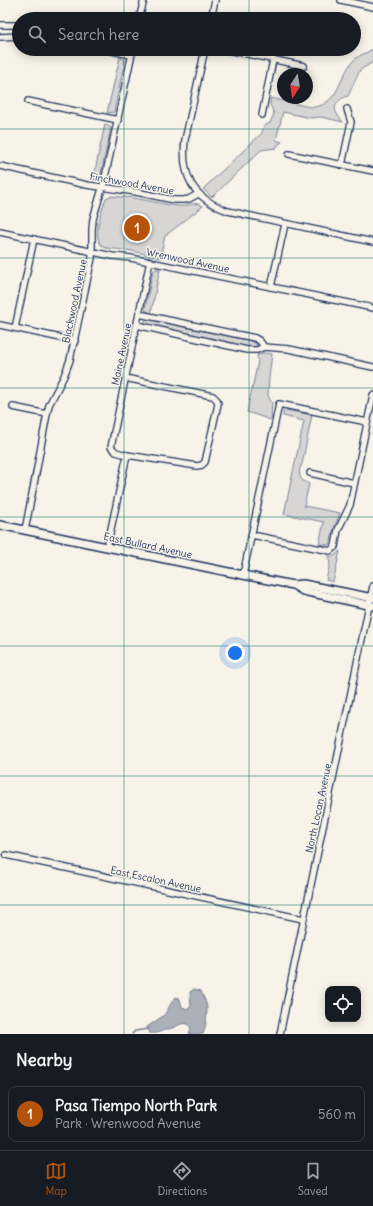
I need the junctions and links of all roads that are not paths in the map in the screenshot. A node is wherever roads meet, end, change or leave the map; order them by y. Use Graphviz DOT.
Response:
graph roads {
  1 [pos="144,0"];
  2 [pos="215,0"];
  3 [pos="341,0"];
  4 [pos="373,7"];
  5 [pos="141,12"];
  6 [pos="212,12"];
  7 [pos="0,25"];
  8 [pos="12,25"];
  9 [pos="12,36"];
  10 [pos="0,37"];
  11 [pos="131,56"];
  12 [pos="203,56"];
  13 [pos="255,56"];
  14 [pos="273,60"];
  15 [pos="304,66"];
  16 [pos="28,100"];
  17 [pos="347,109"];
  18 [pos="262,115"];
  19 [pos="118,120"];
  20 [pos="289,154"];
  21 [pos="342,165"];
  22 [pos="0,166"];
  23 [pos="373,171"];
  24 [pos="103,188"];
  25 [pos="198,194"];
  26 [pos="285,224"];
  27 [pos="0,232"];
  28 [pos="34,240"];
  29 [pos="373,242"];
  30 [pos="93,252"];
  31 [pos="150,262"];
  32 [pos="271,287"];
  33 [pos="373,308"];
  34 [pos="139,314"];
  35 [pos="0,325"];
  36 [pos="136,325"];
  37 [pos="15,328"];
  38 [pos="75,341"];
  39 [pos="264,347"];
  40 [pos="373,367"];
  41 [pos="125,378"];
  42 [pos="373,395"];
  43 [pos="13,407"];
  44 [pos="47,414"];
  45 [pos="367,422"];
  46 [pos="127,455"];
  47 [pos="310,473"];
  48 [pos="354,483"];
  49 [pos="0,525"];
  50 [pos="25,530"];
  51 [pos="252,534"];
  52 [pos="107,547"];
  53 [pos="243,575"];
  54 [pos="373,586"];
  55 [pos="371,602"];
  56 [pos="6,855"];
  57 [pos="303,919"];
  58 [pos="280,1034"];
  1 -- 5 [label="street"];
  2 -- 6 [label="street"];
  3 -- 4 [label="street"];
  7 -- 8 [label="street"];
  9 -- 10 [label="street"];
  11 -- 19 [label="street, Blackwood Avenue"];
  12 -- 25 [label="street"];
  13 -- 14 [label="street"];
  14 -- 15 [label="street"];
  14 -- 18 [label="street"];
  16 -- 19 [label="street"];
  17 -- 21 [label="street"];
  19 -- 24 [label="street, Blackwood Avenue"];
  20 -- 21 [label="street"];
  21 -- 23 [label="street"];
  22 -- 24 [label="street, Finchwood Avenue"];
  24 -- 25 [label="street, Finchwood Avenue"];
  24 -- 30 [label="street, Blackwood Avenue"];
  25 -- 26 [label="street"];
  26 -- 29 [label="street"];
  26 -- 32 [label="street"];
  27 -- 28 [label="street, Wrenwood Avenue"];
  28 -- 30 [label="street, Wrenwood Avenue"];
  28 -- 37 [label="street"];
  30 -- 31 [label="street, Wrenwood Avenue"];
  30 -- 38 [label="street, Blackwood Avenue"];
  31 -- 32 [label="street, Wrenwood Avenue"];
  31 -- 34 [label="street, Maine Avenue"];
  32 -- 33 [label="street, Wrenwood Avenue"];
  34 -- 36 [label="street, Maine Avenue"];
  34 -- 39 [label="street"];
  35 -- 37 [label="street"];
  36 -- 39 [label="street"];
  36 -- 41 [label="street, Maine Avenue"];
  37 -- 38 [label="street"];
  38 -- 44 [label="street, Blackwood Avenue"];
  39 -- 40 [label="street"];
  41 -- 46 [label="street, Maine Avenue"];
  41 -- 46 [label="street"];
  42 -- 45 [label="street"];
  43 -- 44 [label="street"];
  44 -- 50 [label="street, Blackwood Avenue"];
  45 -- 48 [label="street"];
  45 -- 51 [label="street"];
  46 -- 52 [label="street"];
  47 -- 48 [label="street"];
  48 -- 51 [label="street"];
  49 -- 50 [label="main road, East Bullard Avenue"];
  50 -- 52 [label="main road, East Bullard Avenue"];
  51 -- 53 [label="street"];
  52 -- 53 [label="main road, East Bullard Avenue"];
  53 -- 55 [label="main road, East Bullard Avenue"];
  54 -- 55 [label="street, North Locan Avenue"];
  55 -- 57 [label="street, North Locan Avenue"];
  56 -- 57 [label="street, East Escalon Avenue"];
  57 -- 58 [label="street, North Locan Avenue"];
}
